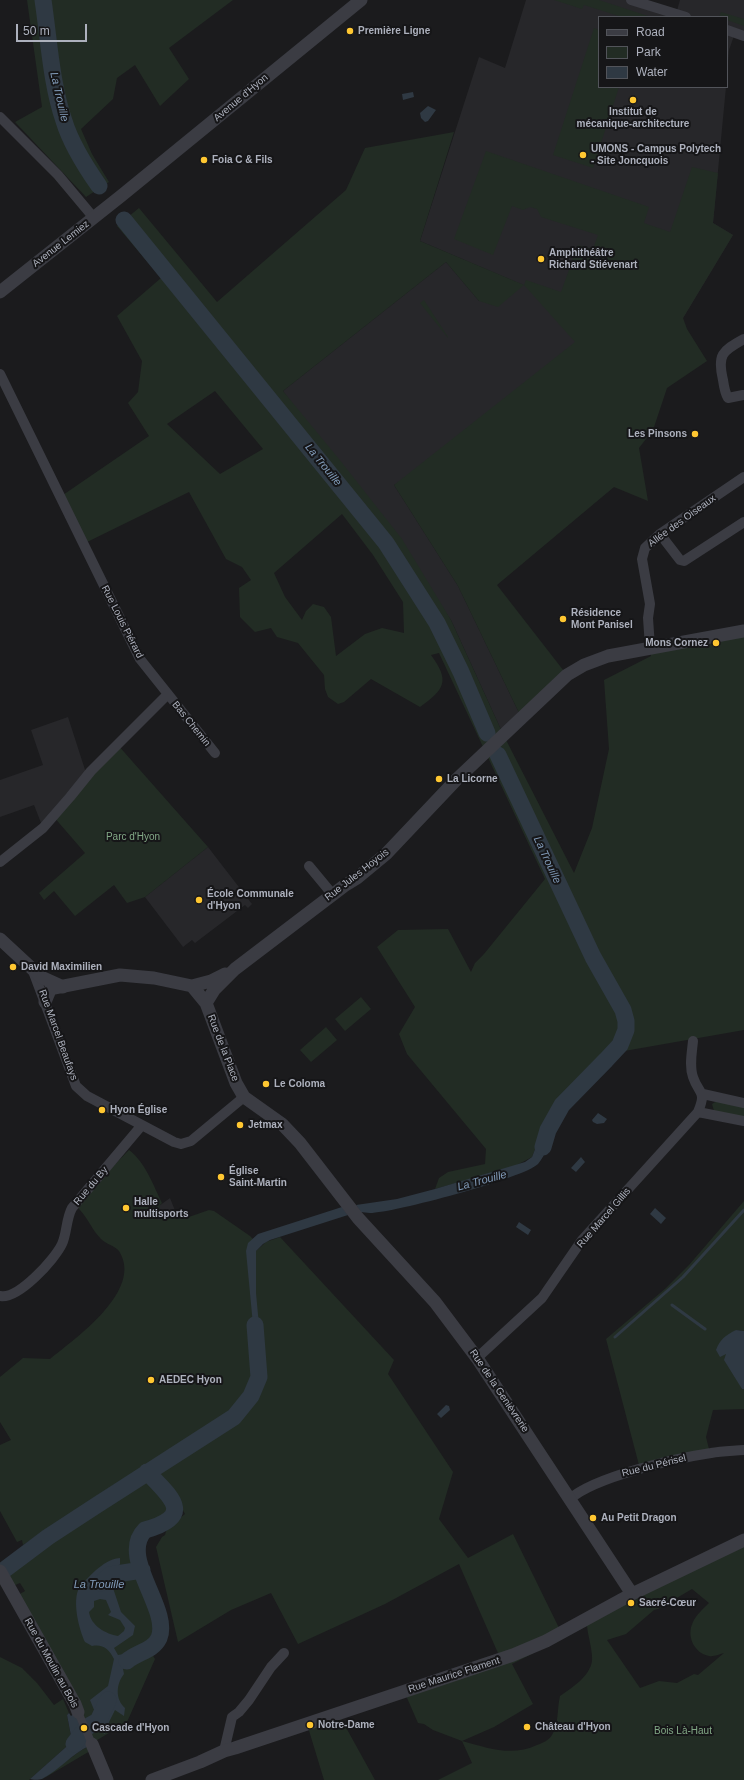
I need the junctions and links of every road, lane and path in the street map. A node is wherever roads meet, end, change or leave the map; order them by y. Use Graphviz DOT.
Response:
graph roads {
  1 [pos="361,0"];
  2 [pos="631,0"];
  3 [pos="683,16"];
  4 [pos="728,30"];
  5 [pos="744,36"];
  6 [pos="0,118"];
  7 [pos="121,196"];
  8 [pos="94,218"];
  9 [pos="0,292"];
  10 [pos="744,338"];
  11 [pos="0,374"];
  12 [pos="744,396"];
  13 [pos="744,477"];
  14 [pos="744,522"];
  15 [pos="660,534"];
  16 [pos="744,631"];
  17 [pos="650,647"];
  18 [pos="168,694"];
  19 [pos="215,753"];
  20 [pos="0,862"];
  21 [pos="309,866"];
  22 [pos="333,895"];
  23 [pos="2,942"];
  24 [pos="32,969"];
  25 [pos="235,969"];
  26 [pos="192,986"];
  27 [pos="58,988"];
  28 [pos="45,1002"];
  29 [pos="206,1003"];
  30 [pos="693,1041"];
  31 [pos="703,1094"];
  32 [pos="244,1097"];
  33 [pos="744,1103"];
  34 [pos="698,1112"];
  35 [pos="744,1122"];
  36 [pos="142,1125"];
  37 [pos="347,1202"];
  38 [pos="0,1296"];
  39 [pos="477,1358"];
  40 [pos="744,1450"];
  41 [pos="570,1499"];
  42 [pos="744,1540"];
  43 [pos="2,1575"];
  44 [pos="632,1594"];
  45 [pos="284,1653"];
  46 [pos="78,1712"];
  47 [pos="92,1744"];
  48 [pos="224,1750"];
  49 [pos="107,1780"];
  50 [pos="152,1780"];
  1 -- 7 [label="street, Avenue d'Hyon"];
  2 -- 3 [label="street"];
  4 -- 5 [label="street"];
  6 -- 8 [label="street"];
  7 -- 8 [label="street, Avenue Lemiez"];
  8 -- 9 [label="street, Avenue Lemiez"];
  10 -- 12 [label="street"];
  11 -- 18 [label="street, Rue Louis Piérard"];
  13 -- 15 [label="street, Allée des Oiseaux"];
  14 -- 15 [label="street"];
  15 -- 17 [label="street, Allée des Oiseaux"];
  16 -- 17 [label="street, Rue Jules Hoyois"];
  17 -- 22 [label="street, Rue Jules Hoyois"];
  18 -- 19 [label="street, Bas Chemin"];
  18 -- 20 [label="street"];
  21 -- 22 [label="street"];
  22 -- 25 [label="street, Rue Jules Hoyois"];
  23 -- 24 [label="street"];
  24 -- 27 [label="street"];
  24 -- 28 [label="street, Rue Marcel Beaufays"];
  25 -- 26 [label="street, Rue Jules Hoyois"];
  25 -- 29 [label="street, Rue Jules Hoyois"];
  26 -- 27 [label="street"];
  26 -- 29 [label="street, Rue de la Place"];
  27 -- 28 [label="street"];
  28 -- 36 [label="street, Rue Marcel Beaufays"];
  29 -- 32 [label="street, Rue de la Place"];
  30 -- 31 [label="street"];
  31 -- 33 [label="street"];
  31 -- 34 [label="street, Rue Marcel Gillis"];
  32 -- 36 [label="street, Rue Marcel Beaufays"];
  32 -- 37 [label="street, Rue de la Place"];
  34 -- 35 [label="street"];
  34 -- 39 [label="street, Rue Marcel Gillis"];
  36 -- 38 [label="street, Rue du By"];
  37 -- 39 [label="street, Rue de la Genièvrerie"];
  39 -- 41 [label="street, Rue de la Genièvrerie"];
  40 -- 41 [label="street, Rue du Périsel"];
  41 -- 44 [label="street, Rue de la Genièvrerie"];
  42 -- 44 [label="street, Rue Maurice Flament"];
  43 -- 46 [label="street, Rue du Moulin au Bois"];
  44 -- 48 [label="street, Rue Maurice Flament"];
  45 -- 48 [label="street"];
  46 -- 47 [label="street, Rue du Moulin au Bois"];
  47 -- 49 [label="street, Rue du Moulin au Bois"];
  48 -- 50 [label="street, Rue Maurice Flament"];
}
